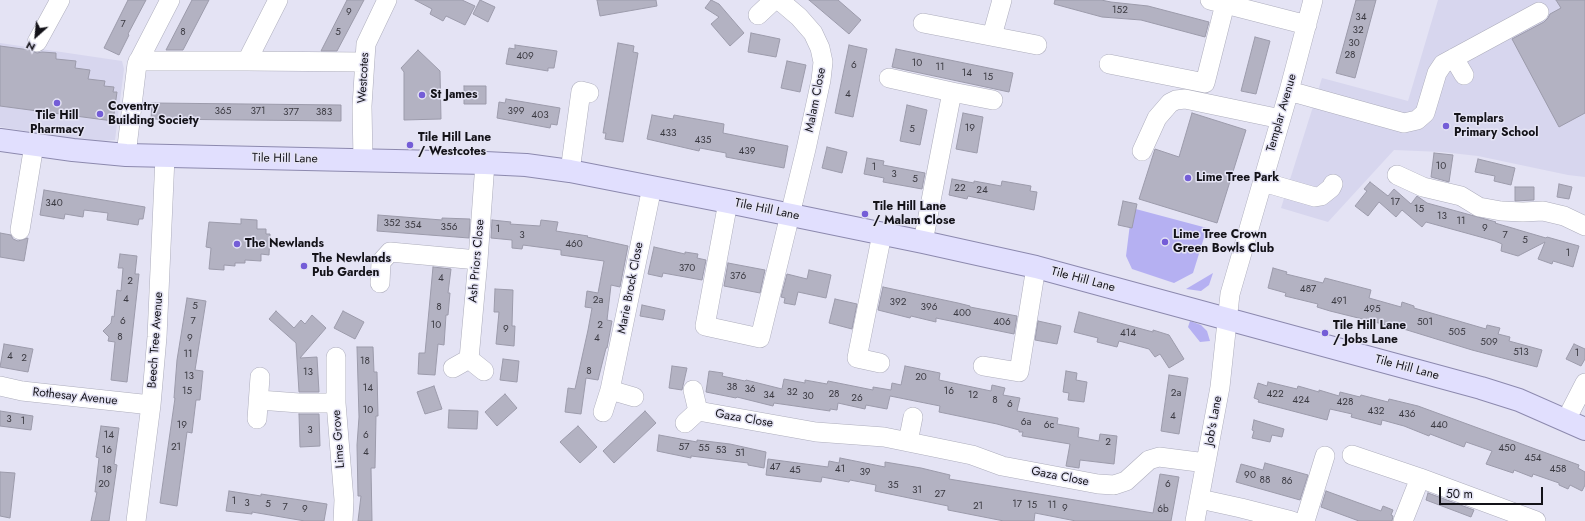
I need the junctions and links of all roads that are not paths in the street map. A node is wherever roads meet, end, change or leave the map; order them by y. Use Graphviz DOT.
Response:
graph roads {
  1 [pos="60,0"];
  2 [pos="170,0"];
  3 [pos="278,0"];
  4 [pos="387,0"];
  5 [pos="774,0"];
  6 [pos="779,0"];
  7 [pos="1002,0"];
  8 [pos="1313,0"];
  9 [pos="1220,1"];
  10 [pos="1540,12"];
  11 [pos="758,15"];
  12 [pos="923,23"];
  13 [pos="1307,25"];
  14 [pos="992,36"];
  15 [pos="37,42"];
  16 [pos="1037,45"];
  17 [pos="1454,58"];
  18 [pos="138,61"];
  19 [pos="247,61"];
  20 [pos="364,62"];
  21 [pos="1109,64"];
  22 [pos="1464,75"];
  23 [pos="889,78"];
  24 [pos="1289,91"];
  25 [pos="952,92"];
  26 [pos="589,93"];
  27 [pos="993,100"];
  28 [pos="1281,119"];
  29 [pos="0,140"];
  30 [pos="34,145"];
  31 [pos="1142,151"];
  32 [pos="126,155"];
  33 [pos="165,157"];
  34 [pos="362,160"];
  35 [pos="484,163"];
  36 [pos="570,171"];
  37 [pos="1397,175"];
  38 [pos="1263,182"];
  39 [pos="1333,184"];
  40 [pos="652,187"];
  41 [pos="728,202"];
  42 [pos="790,215"];
  43 [pos="1585,226"];
  44 [pos="20,230"];
  45 [pos="882,234"];
  46 [pos="923,242"];
  47 [pos="478,260"];
  48 [pos="1036,267"];
  49 [pos="380,283"];
  50 [pos="1228,319"];
  51 [pos="336,357"];
  52 [pos="880,363"];
  53 [pos="983,366"];
  54 [pos="484,371"];
  55 [pos="260,377"];
  56 [pos="1585,383"];
  57 [pos="0,386"];
  58 [pos="610,390"];
  59 [pos="694,390"];
  60 [pos="634,397"];
  61 [pos="259,400"];
  62 [pos="336,402"];
  63 [pos="151,405"];
  64 [pos="603,412"];
  65 [pos="913,417"];
  66 [pos="257,419"];
  67 [pos="1576,424"];
  68 [pos="908,442"];
  69 [pos="1352,455"];
  70 [pos="1325,456"];
  71 [pos="1206,463"];
  72 [pos="1420,478"];
  73 [pos="1200,499"];
  74 [pos="1500,515"];
  75 [pos="136,521"];
  76 [pos="343,521"];
  77 [pos="1195,521"];
  78 [pos="1292,521"];
  79 [pos="1305,521"];
  80 [pos="1403,521"];
  81 [pos="1536,521"];
  1 -- 15 [label="street"];
  2 -- 18 [label="street"];
  3 -- 19 [label="street"];
  4 -- 20 [label="street, Westcotes"];
  5 -- 11 [label="street"];
  6 -- 42 [label="street, Malam Close"];
  7 -- 14 [label="street"];
  8 -- 13 [label="street, Templar Avenue"];
  9 -- 13 [label="street"];
  9 -- 21 [label="street"];
  10 -- 17 [label="street"];
  12 -- 14 [label="street"];
  13 -- 24 [label="street, Templar Avenue"];
  14 -- 16 [label="street"];
  17 -- 22 [label="street"];
  17 -- 24 [label="street"];
  18 -- 19 [label="street"];
  18 -- 32 [label="street"];
  19 -- 20 [label="street"];
  20 -- 34 [label="street, Westcotes"];
  23 -- 25 [label="street"];
  24 -- 28 [label="street, Templar Avenue"];
  25 -- 27 [label="street"];
  25 -- 46 [label="street"];
  26 -- 36 [label="street"];
  28 -- 31 [label="street"];
  28 -- 38 [label="street, Templar Avenue"];
  29 -- 30 [label="main road, Tile Hill Lane"];
  30 -- 32 [label="main road, Tile Hill Lane"];
  30 -- 44 [label="street"];
  32 -- 33 [label="main road, Tile Hill Lane"];
  33 -- 34 [label="main road, Tile Hill Lane"];
  33 -- 63 [label="street, Beech Tree Avenue"];
  34 -- 35 [label="main road, Tile Hill Lane"];
  35 -- 36 [label="main road, Tile Hill Lane"];
  35 -- 47 [label="street, Ash Priors Close"];
  36 -- 40 [label="main road, Tile Hill Lane"];
  37 -- 43 [label="street"];
  38 -- 39 [label="street"];
  38 -- 50 [label="street, Templar Avenue"];
  40 -- 41 [label="main road, Tile Hill Lane"];
  40 -- 58 [label="street, Marie Brock Close"];
  41 -- 42 [label="main road, Tile Hill Lane"];
  41 -- 42 [label="street, Malam Close"];
  42 -- 45 [label="main road, Tile Hill Lane"];
  45 -- 46 [label="main road, Tile Hill Lane"];
  45 -- 52 [label="street"];
  46 -- 48 [label="main road, Tile Hill Lane"];
  47 -- 49 [label="street"];
  47 -- 54 [label="street, Ash Priors Close"];
  48 -- 50 [label="main road, Tile Hill Lane"];
  48 -- 53 [label="street"];
  50 -- 67 [label="main road, Tile Hill Lane"];
  50 -- 71 [label="street, Job's Lane"];
  51 -- 62 [label="street, Lime Grove"];
  55 -- 61 [label="street"];
  56 -- 67 [label="street"];
  57 -- 63 [label="street, Rothesay Avenue"];
  58 -- 60 [label="street"];
  58 -- 64 [label="street, Marie Brock Close"];
  59 -- 68 [label="street, Gaza Close"];
  61 -- 62 [label="street"];
  61 -- 66 [label="street"];
  62 -- 76 [label="street, Lime Grove"];
  63 -- 75 [label="street, Beech Tree Avenue"];
  65 -- 68 [label="street"];
  68 -- 71 [label="street, Gaza Close"];
  69 -- 72 [label="street"];
  70 -- 79 [label="street"];
  71 -- 73 [label="street, Job's Lane"];
  72 -- 74 [label="street"];
  72 -- 80 [label="street"];
  73 -- 77 [label="street, Job's Lane"];
  73 -- 78 [label="street"];
  74 -- 81 [label="street"];
}
